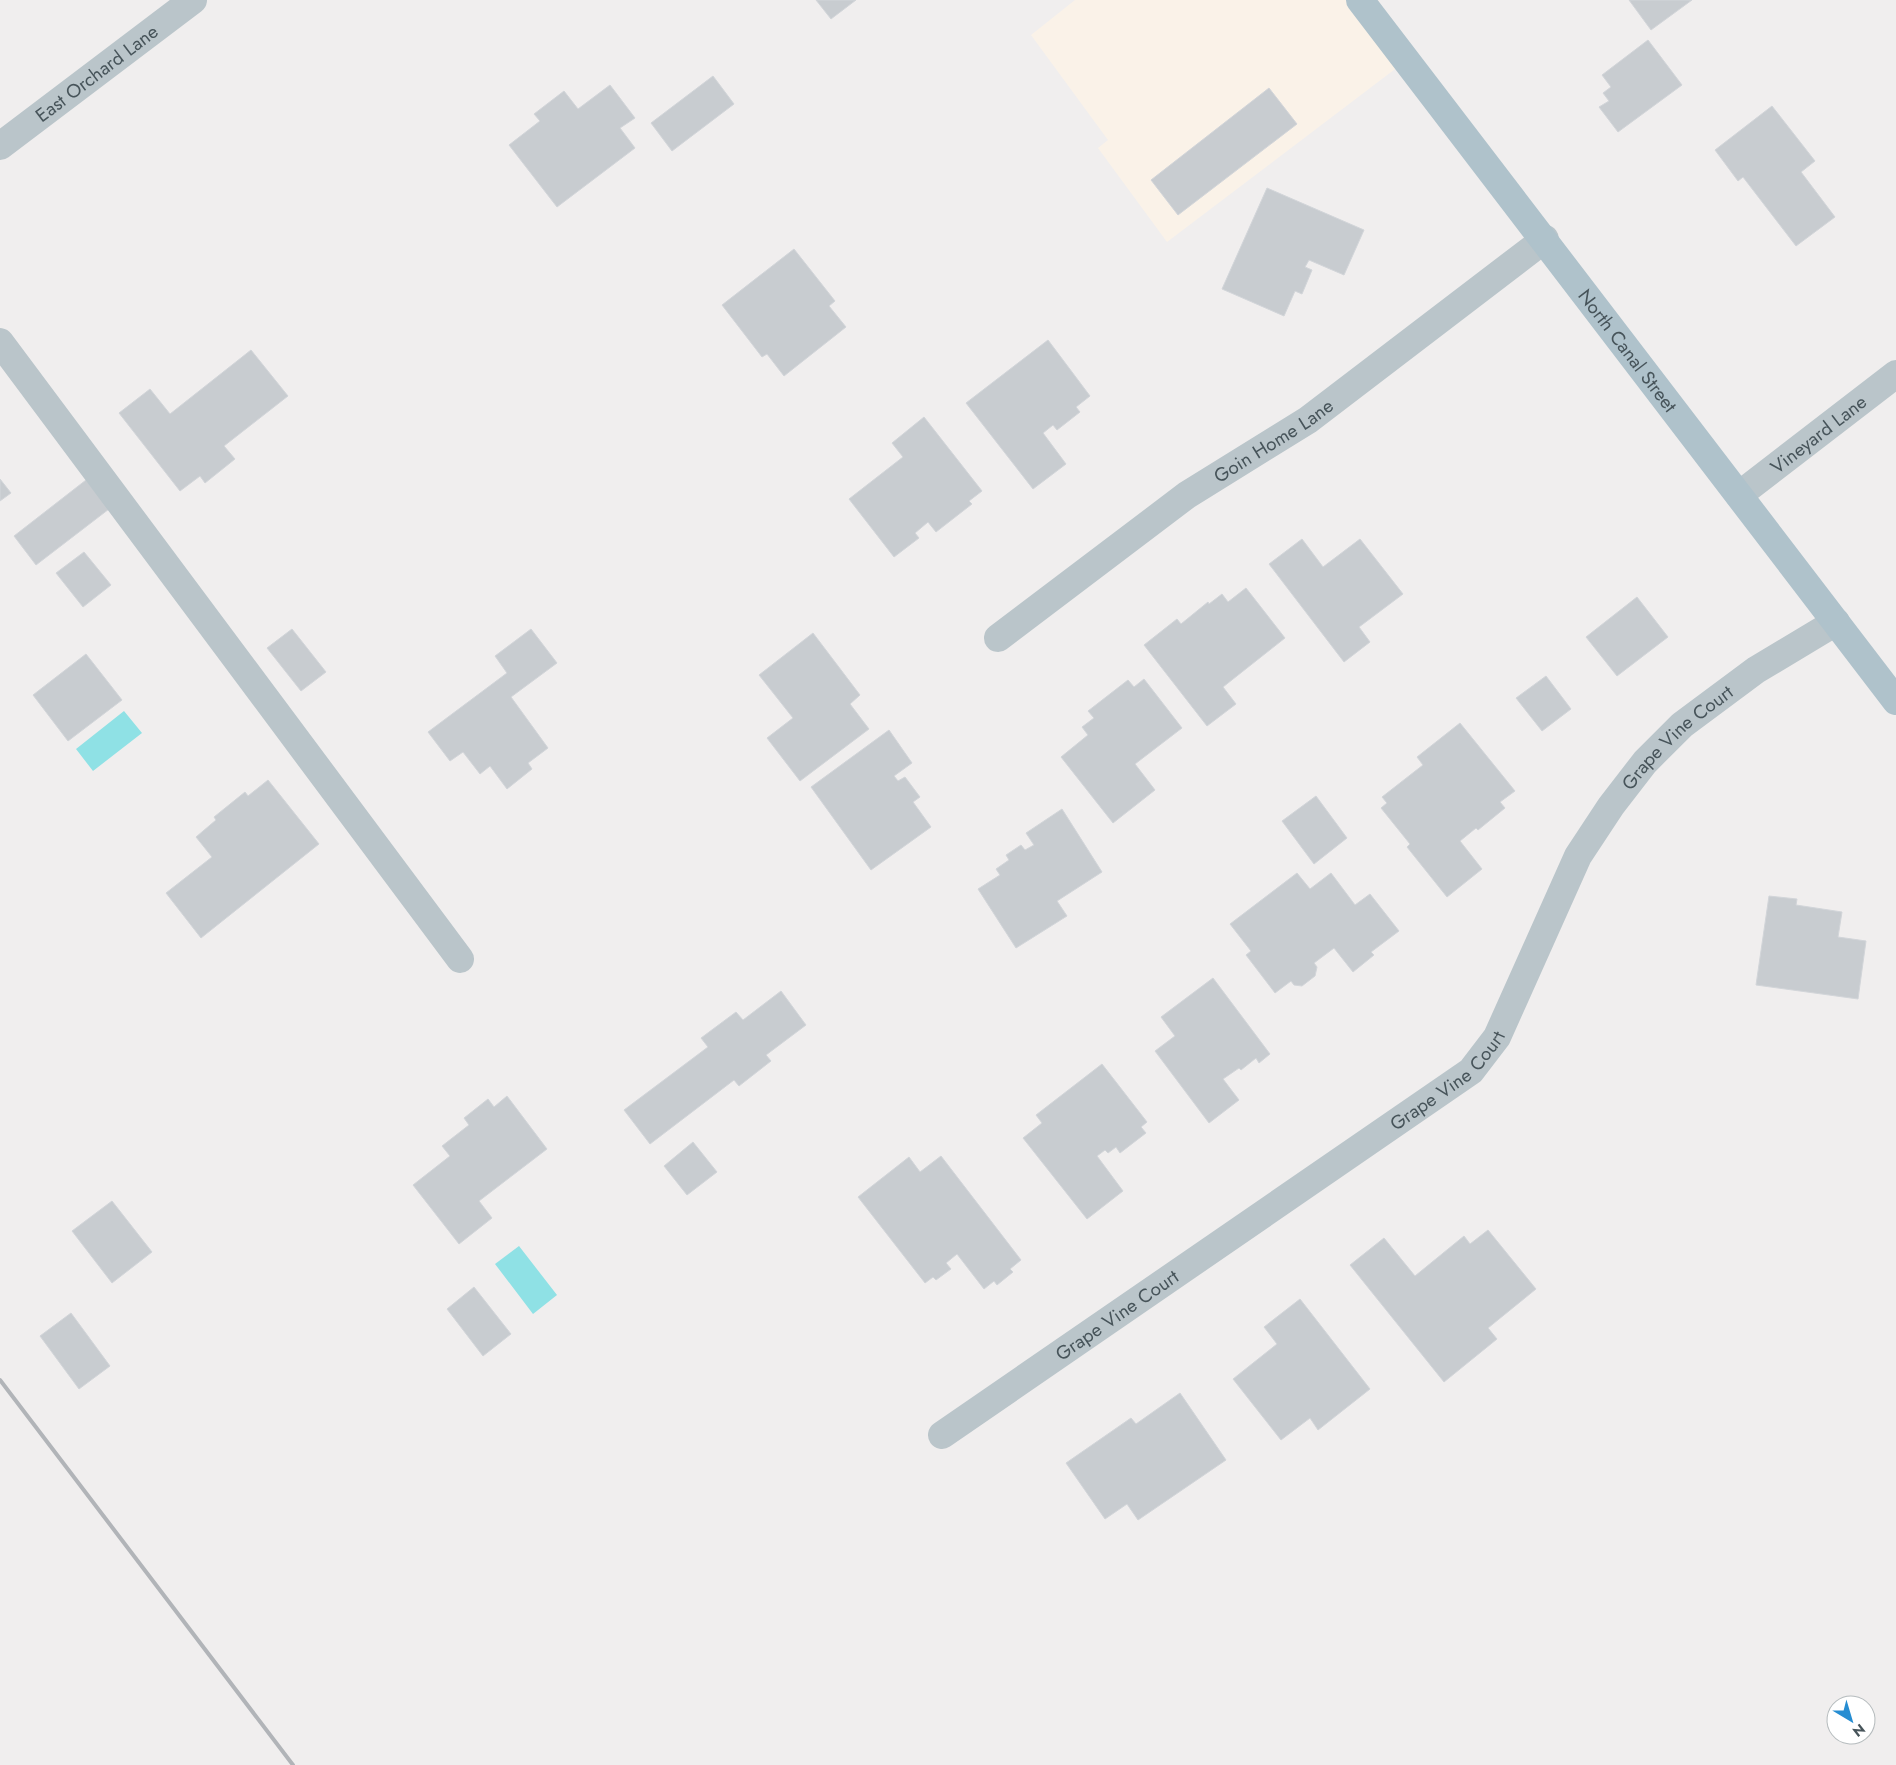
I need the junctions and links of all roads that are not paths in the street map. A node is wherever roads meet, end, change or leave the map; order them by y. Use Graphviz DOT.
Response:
graph roads {
  1 [pos="193,0"];
  2 [pos="1360,0"];
  3 [pos="0,146"];
  4 [pos="1545,239"];
  5 [pos="0,342"];
  6 [pos="1896,374"];
  7 [pos="1739,495"];
  8 [pos="1836,622"];
  9 [pos="998,638"];
  10 [pos="1896,701"];
  11 [pos="460,959"];
  12 [pos="942,1435"];
  1 -- 3 [label="street, East Orchard Lane"];
  2 -- 4 [label="main road, North Canal Street"];
  4 -- 7 [label="main road, North Canal Street"];
  4 -- 9 [label="street, Goin Home Lane"];
  5 -- 11 [label="street"];
  6 -- 7 [label="street, Vineyard Lane"];
  7 -- 8 [label="main road, North Canal Street"];
  8 -- 10 [label="main road, North Canal Street"];
  8 -- 12 [label="street, Grape Vine Court"];
}
